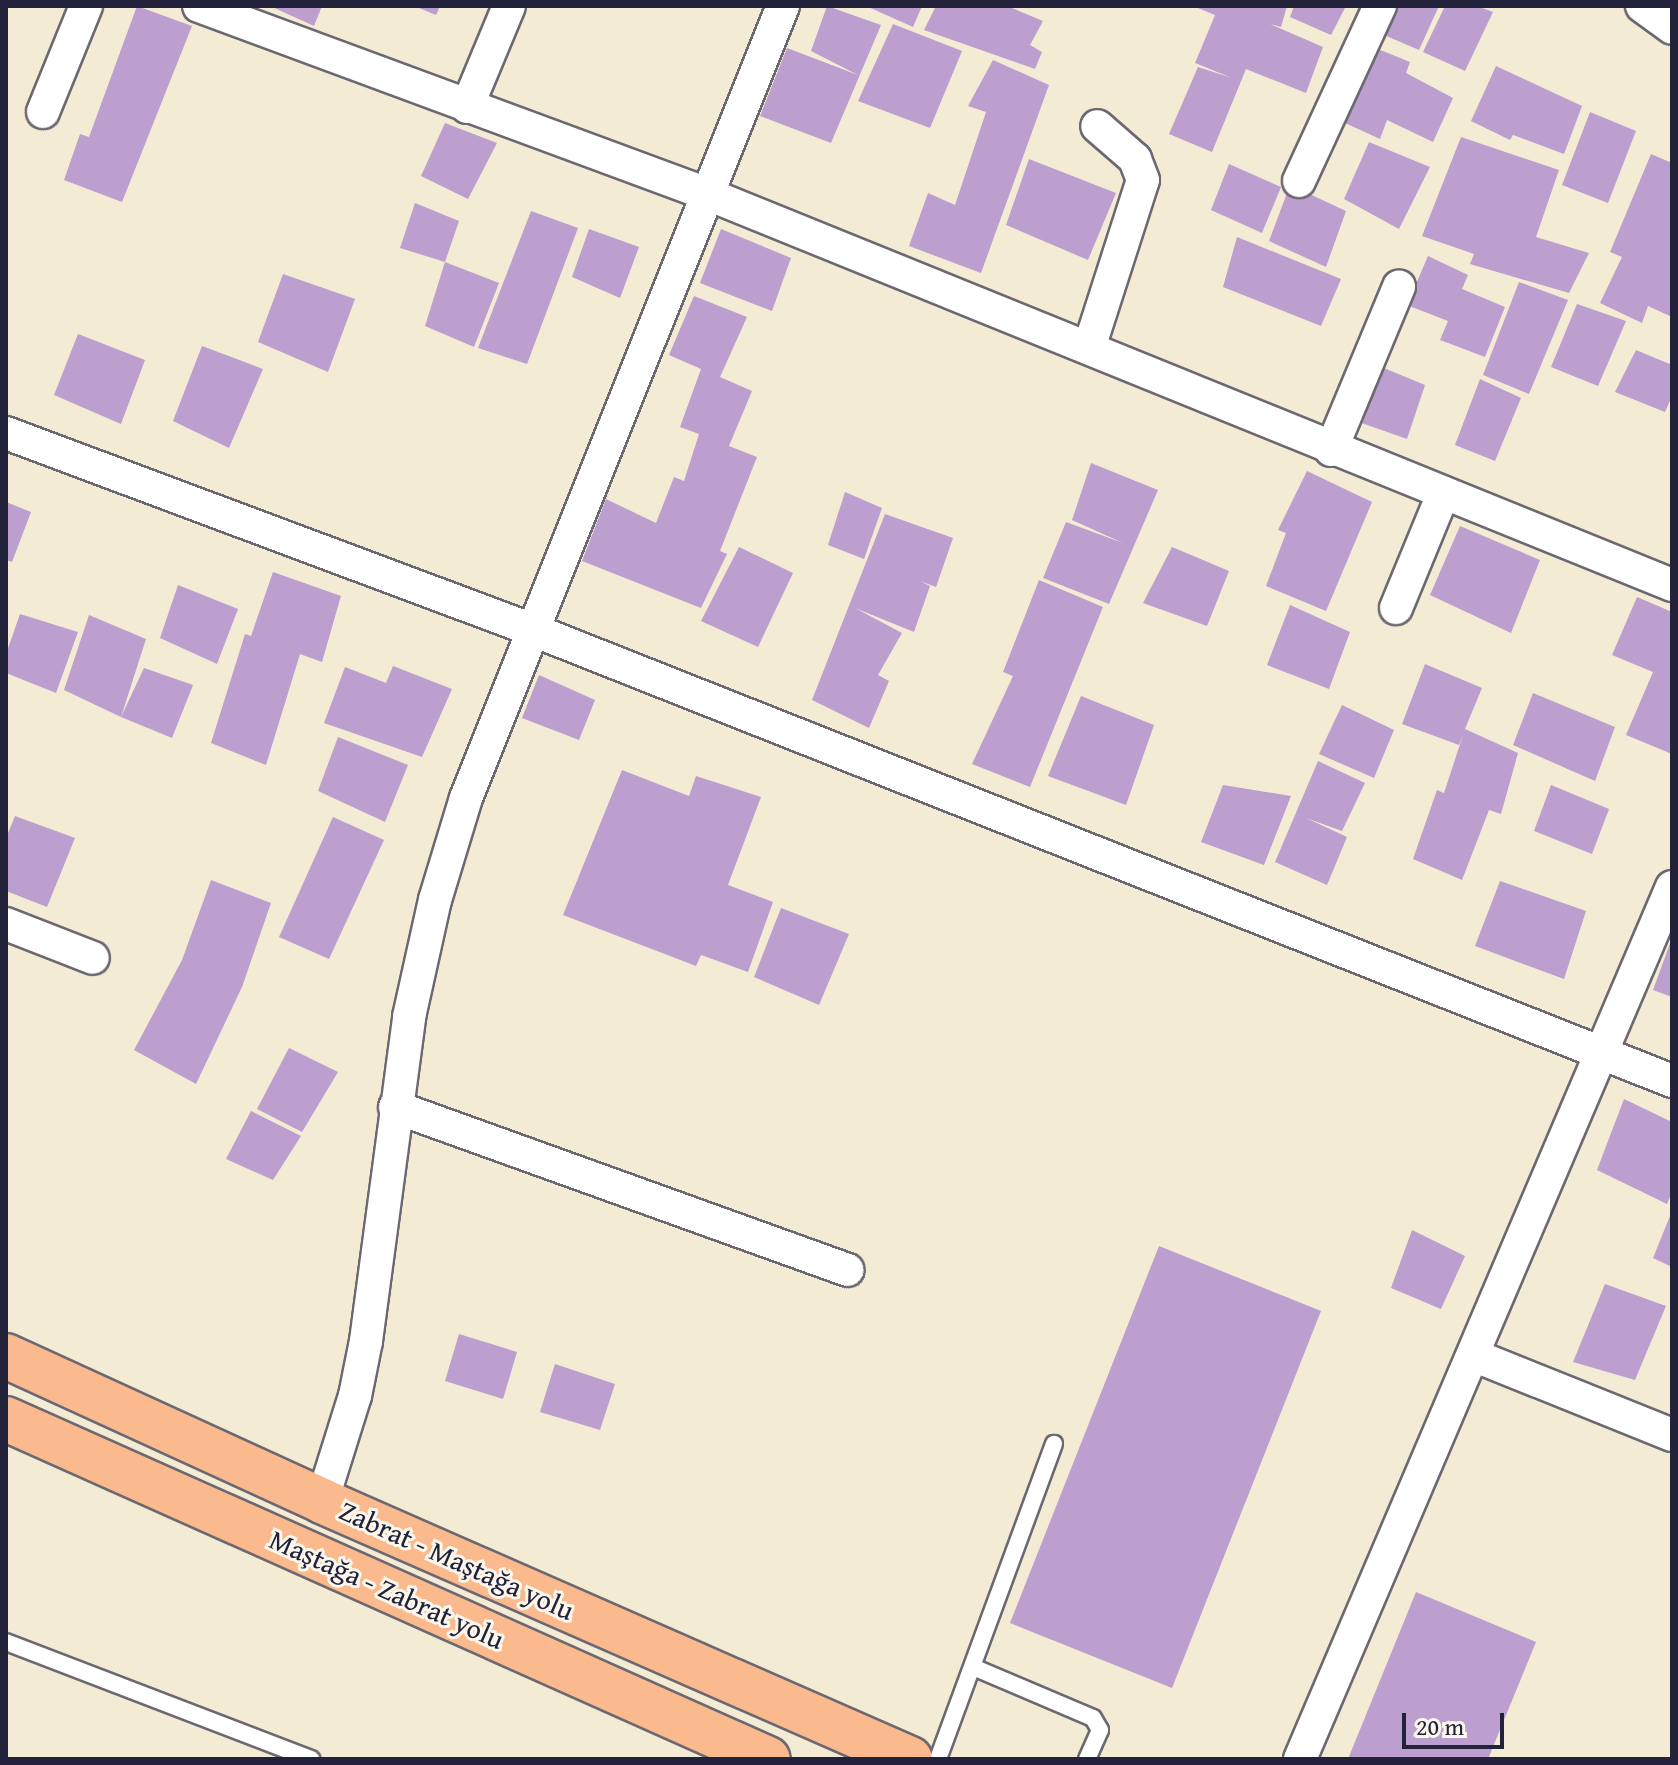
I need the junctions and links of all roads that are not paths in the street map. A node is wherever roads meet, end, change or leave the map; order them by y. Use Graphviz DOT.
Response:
graph roads {
  1 [pos="86,6"];
  2 [pos="199,6"];
  3 [pos="509,6"];
  4 [pos="783,6"];
  5 [pos="1380,6"];
  6 [pos="1642,6"];
  7 [pos="242,13"];
  8 [pos="1672,28"];
  9 [pos="467,107"];
  10 [pos="43,112"];
  11 [pos="1097,126"];
  12 [pos="1299,181"];
  13 [pos="710,195"];
  14 [pos="1399,287"];
  15 [pos="1089,348"];
  16 [pos="6,433"];
  17 [pos="1331,450"];
  18 [pos="1443,494"];
  19 [pos="1672,585"];
  20 [pos="1396,608"];
  21 [pos="533,630"];
  22 [pos="1672,887"];
  23 [pos="6,924"];
  24 [pos="93,958"];
  25 [pos="1605,1053"];
  26 [pos="1672,1081"];
  27 [pos="395,1107"];
  28 [pos="848,1270"];
  29 [pos="1473,1355"];
  30 [pos="6,1356"];
  31 [pos="6,1419"];
  32 [pos="1672,1435"];
  33 [pos="1054,1444"];
  34 [pos="322,1501"];
  35 [pos="6,1642"];
  36 [pos="973,1667"];
  37 [pos="311,1759"];
  38 [pos="768,1759"];
  39 [pos="910,1759"];
  40 [pos="938,1759"];
  41 [pos="1087,1759"];
  42 [pos="1300,1759"];
  1 -- 10 [label="street"];
  2 -- 7 [label="street"];
  3 -- 9 [label="street"];
  4 -- 13 [label="street"];
  5 -- 12 [label="street"];
  6 -- 8 [label="street"];
  7 -- 9 [label="street"];
  9 -- 13 [label="street"];
  11 -- 15 [label="street"];
  13 -- 15 [label="street"];
  13 -- 21 [label="street"];
  14 -- 17 [label="street"];
  15 -- 17 [label="street"];
  16 -- 21 [label="street"];
  17 -- 18 [label="street"];
  18 -- 19 [label="street"];
  18 -- 20 [label="street"];
  21 -- 25 [label="street"];
  21 -- 27 [label="street"];
  22 -- 25 [label="street"];
  23 -- 24 [label="street"];
  25 -- 26 [label="street"];
  25 -- 29 [label="street"];
  27 -- 28 [label="street"];
  27 -- 34 [label="street"];
  29 -- 32 [label="street"];
  29 -- 42 [label="street"];
  30 -- 34 [label="main road, Zabrat - Maştağa yolu"];
  31 -- 38 [label="main road, Maştağa - Zabrat yolu"];
  33 -- 36 [label="lane"];
  34 -- 39 [label="main road, Zabrat - Maştağa yolu"];
  35 -- 37 [label="lane"];
  36 -- 40 [label="lane"];
  36 -- 41 [label="lane"];
}
